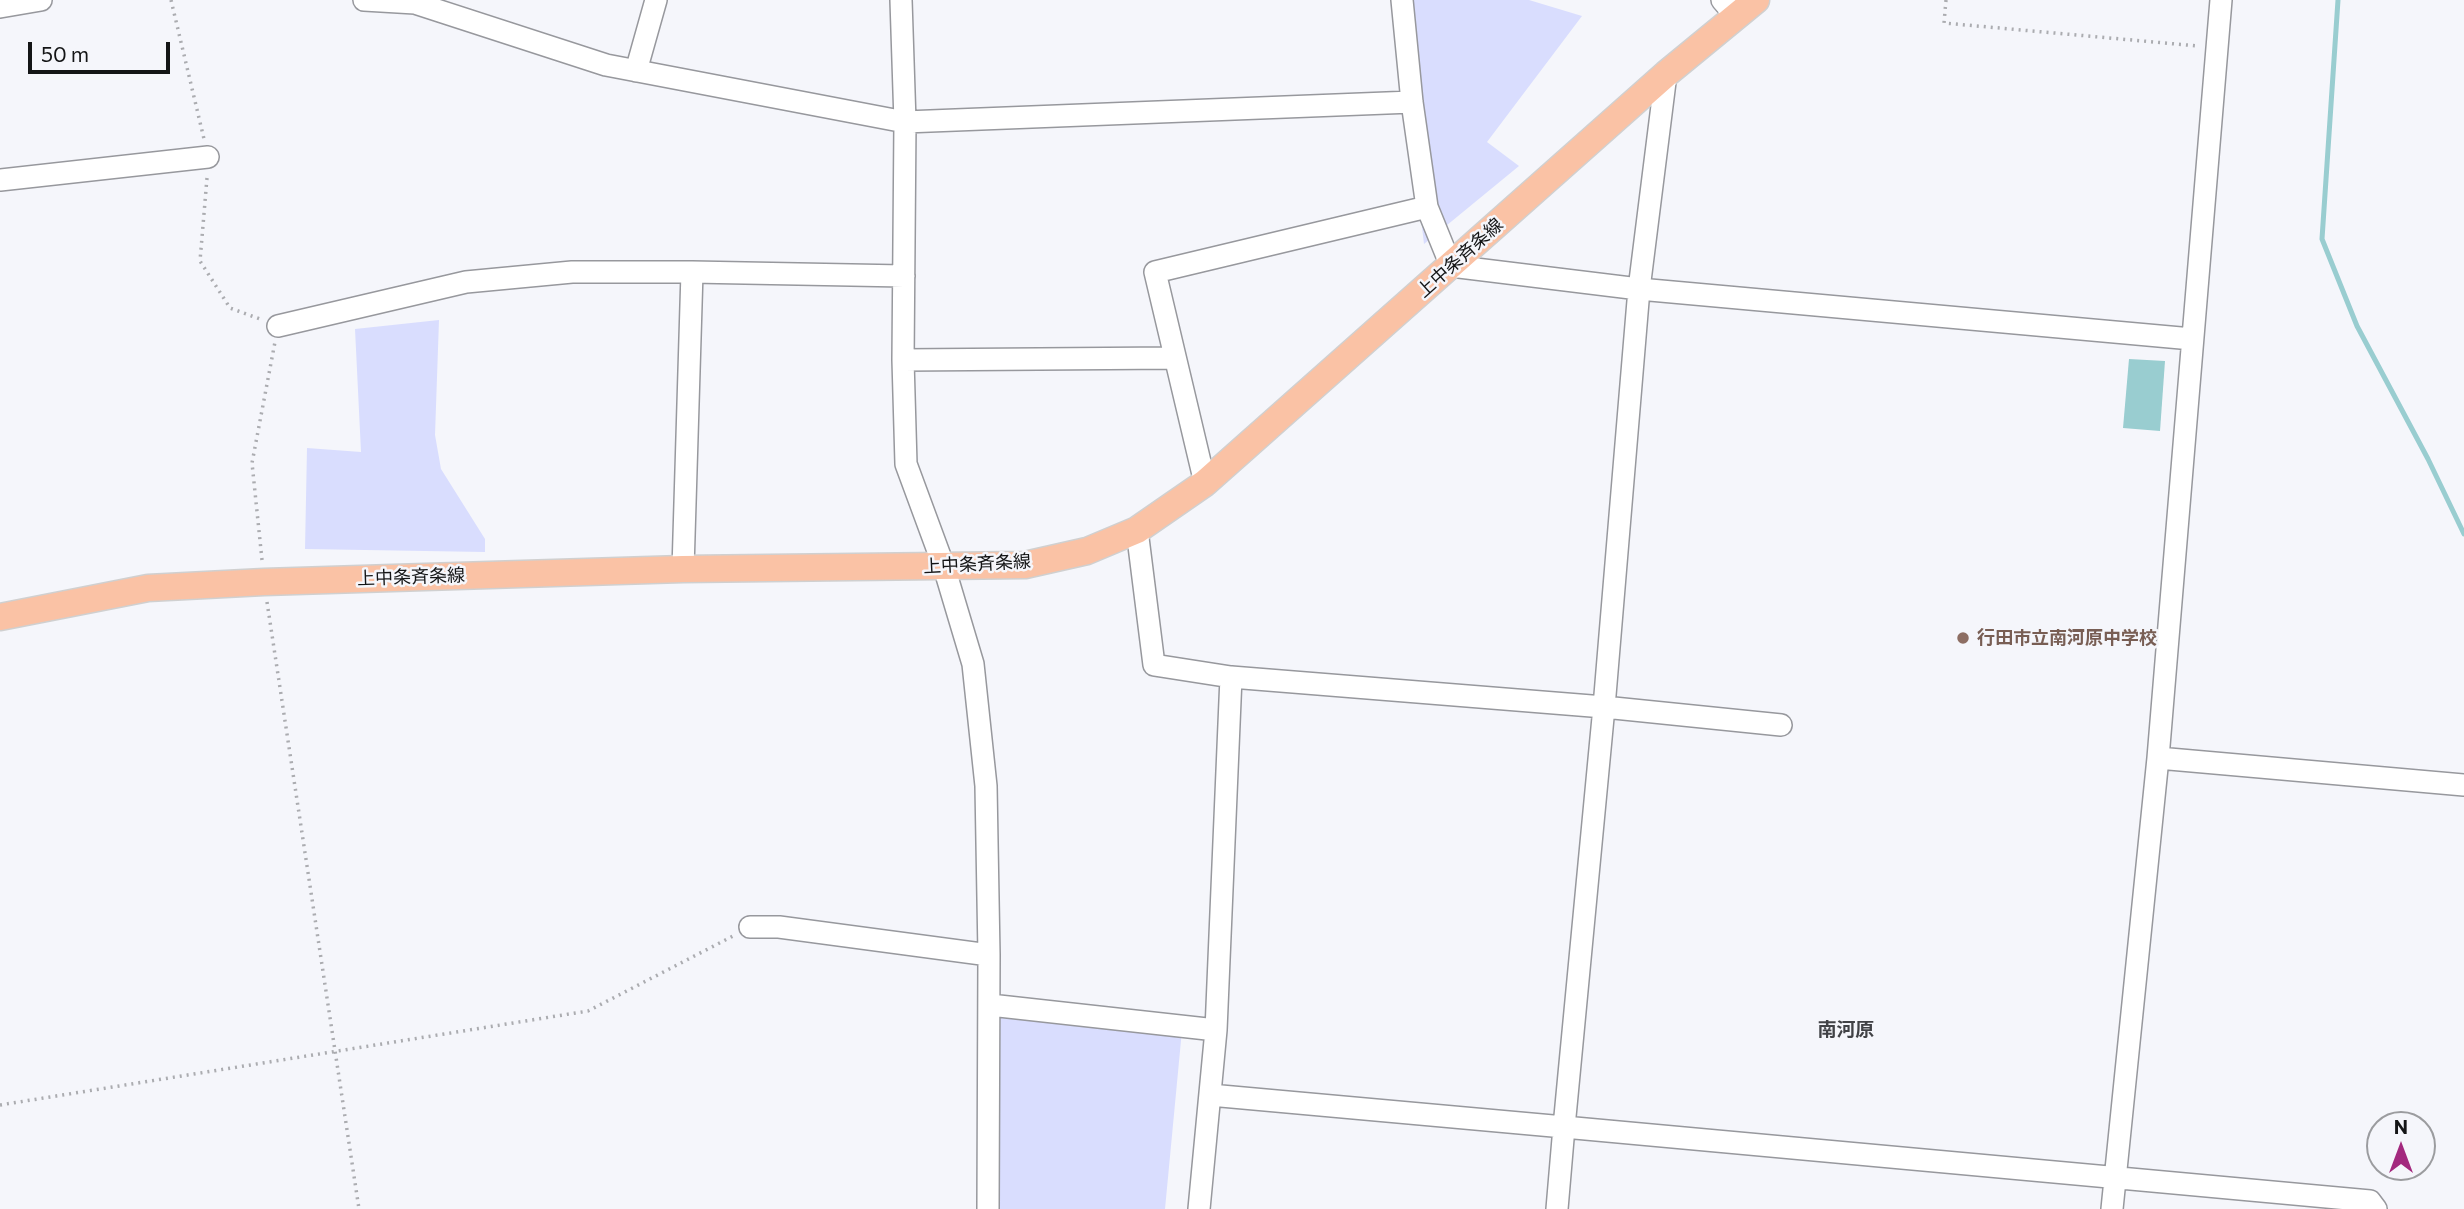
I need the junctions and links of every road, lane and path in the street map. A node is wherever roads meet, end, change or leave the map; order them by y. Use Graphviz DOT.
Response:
graph roads {
  1 [pos="41,0"];
  2 [pos="171,0"];
  3 [pos="365,0"];
  4 [pos="656,0"];
  5 [pos="901,0"];
  6 [pos="1402,0"];
  7 [pos="1946,0"];
  8 [pos="2221,0"];
  9 [pos="415,1"];
  10 [pos="1738,5"];
  11 [pos="0,7"];
  12 [pos="2217,47"];
  13 [pos="636,71"];
  14 [pos="1666,74"];
  15 [pos="1412,102"];
  16 [pos="905,122"];
  17 [pos="208,157"];
  18 [pos="0,180"];
  19 [pos="1427,207"];
  20 [pos="1451,266"];
  21 [pos="692,272"];
  22 [pos="904,276"];
  23 [pos="1639,289"];
  24 [pos="278,326"];
  25 [pos="2192,339"];
  26 [pos="1175,358"];
  27 [pos="903,360"];
  28 [pos="1205,482"];
  29 [pos="1138,530"];
  30 [pos="944,567"];
  31 [pos="683,569"];
  32 [pos="264,582"];
  33 [pos="0,617"];
  34 [pos="1231,677"];
  35 [pos="1604,707"];
  36 [pos="1781,725"];
  37 [pos="2158,758"];
  38 [pos="2464,785"];
  39 [pos="750,928"];
  40 [pos="989,955"];
  41 [pos="990,1005"];
  42 [pos="1216,1030"];
  43 [pos="336,1053"];
  44 [pos="1210,1095"];
  45 [pos="0,1105"];
  46 [pos="1564,1127"];
  47 [pos="2115,1176"];
  48 [pos="359,1209"];
  49 [pos="988,1209"];
  50 [pos="1199,1209"];
  51 [pos="1557,1209"];
  52 [pos="2112,1209"];
  53 [pos="2376,1209"];
  1 -- 11 [label="street"];
  2 -- 17 [label="path"];
  3 -- 9 [label="street"];
  4 -- 13 [label="street"];
  5 -- 16 [label="street"];
  6 -- 15 [label="street"];
  7 -- 12 [label="path"];
  8 -- 12 [label="street"];
  9 -- 13 [label="street"];
  10 -- 14 [label="main road, 上中条斉条線"];
  12 -- 25 [label="street"];
  13 -- 16 [label="street"];
  14 -- 20 [label="main road, 上中条斉条線"];
  14 -- 23 [label="street"];
  15 -- 16 [label="street"];
  15 -- 19 [label="street"];
  16 -- 22 [label="street"];
  17 -- 18 [label="street"];
  17 -- 24 [label="path"];
  19 -- 20 [label="street"];
  19 -- 26 [label="street"];
  20 -- 23 [label="street"];
  20 -- 28 [label="main road, 上中条斉条線"];
  21 -- 22 [label="street"];
  21 -- 24 [label="street"];
  21 -- 31 [label="street"];
  22 -- 27 [label="street"];
  23 -- 25 [label="street"];
  23 -- 35 [label="street"];
  24 -- 32 [label="path"];
  25 -- 37 [label="street"];
  26 -- 27 [label="street"];
  26 -- 28 [label="street"];
  27 -- 30 [label="street"];
  28 -- 29 [label="main road, 上中条斉条線"];
  29 -- 30 [label="main road, 上中条斉条線"];
  29 -- 34 [label="street"];
  30 -- 31 [label="main road, 上中条斉条線"];
  30 -- 40 [label="street"];
  31 -- 32 [label="main road, 上中条斉条線"];
  32 -- 33 [label="main road, 上中条斉条線"];
  32 -- 43 [label="path"];
  34 -- 35 [label="street"];
  34 -- 42 [label="street"];
  35 -- 36 [label="street"];
  35 -- 46 [label="street"];
  37 -- 38 [label="street"];
  37 -- 47 [label="street"];
  39 -- 40 [label="street"];
  39 -- 43 [label="path"];
  40 -- 41 [label="street"];
  41 -- 42 [label="street"];
  41 -- 49 [label="street"];
  42 -- 44 [label="street"];
  43 -- 45 [label="path"];
  43 -- 48 [label="path"];
  44 -- 46 [label="street"];
  44 -- 50 [label="street"];
  46 -- 47 [label="street"];
  46 -- 51 [label="street"];
  47 -- 52 [label="street"];
  47 -- 53 [label="street"];
}
